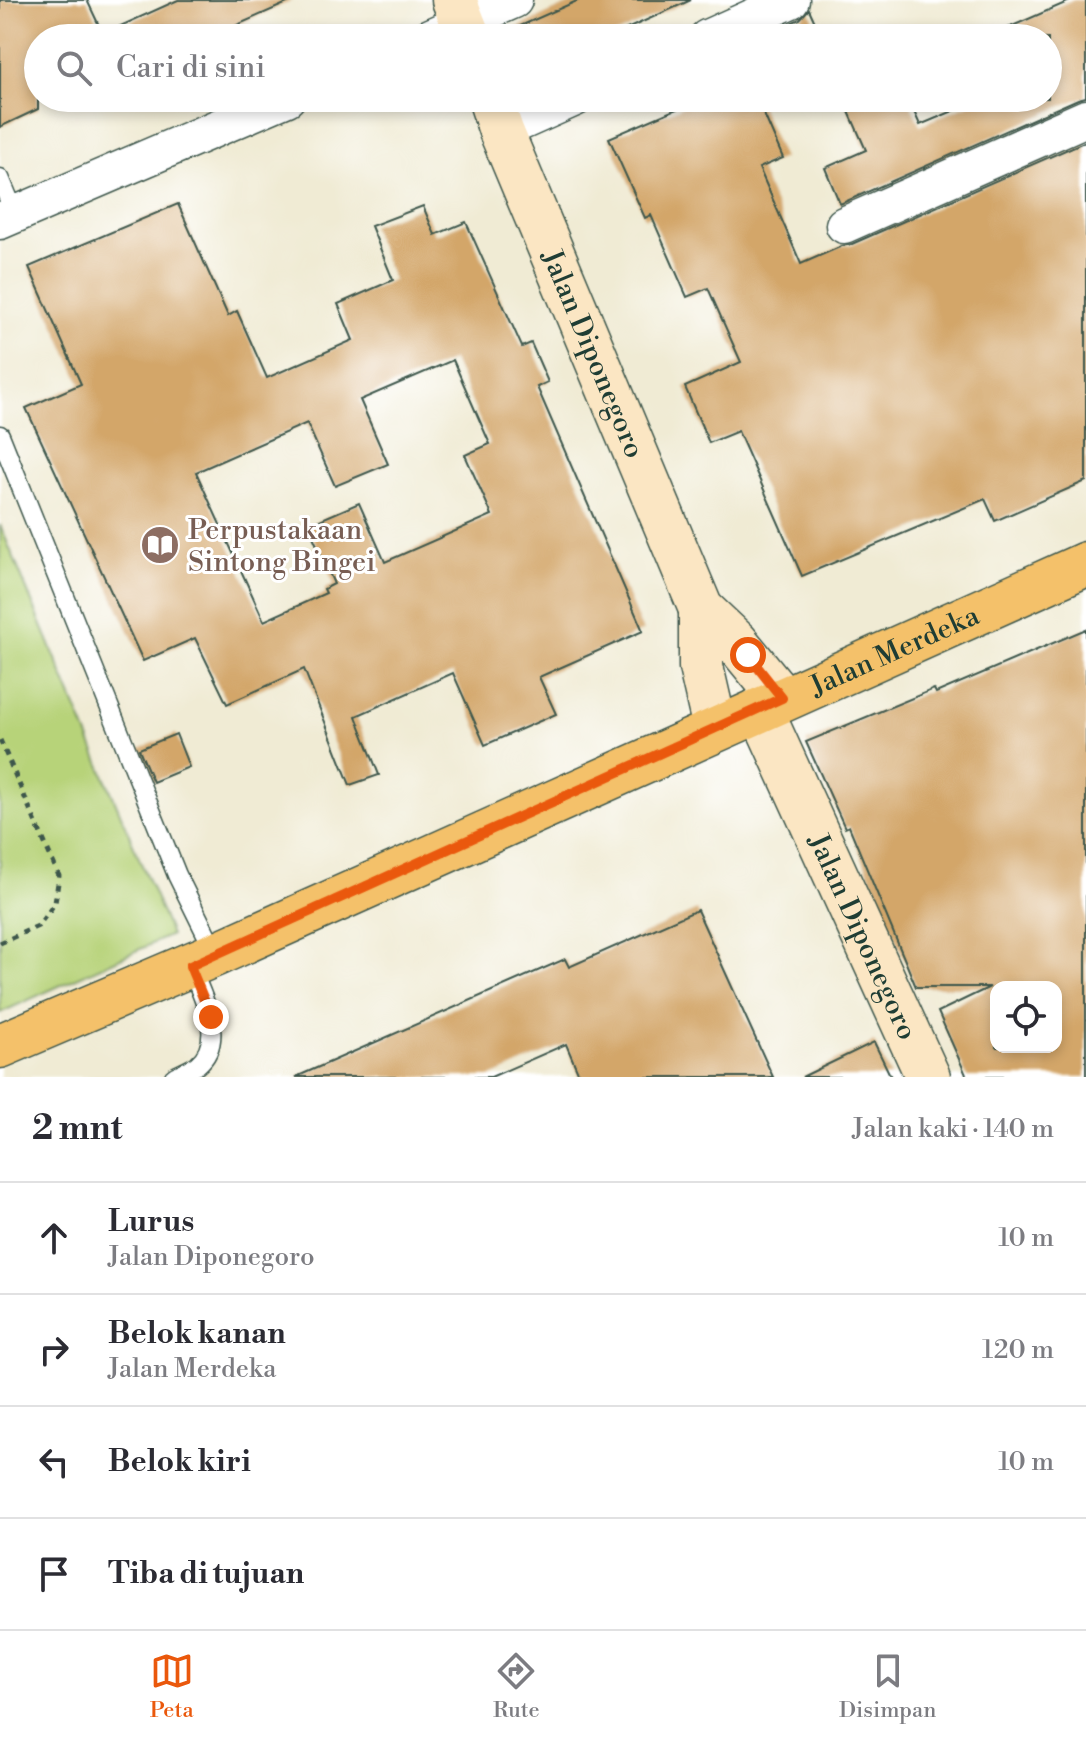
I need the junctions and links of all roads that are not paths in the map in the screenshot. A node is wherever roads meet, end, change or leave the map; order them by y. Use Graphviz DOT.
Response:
graph roads {
  1 [pos="514,0"];
  2 [pos="791,0"];
  3 [pos="456,24"];
  4 [pos="738,24"];
  5 [pos="254,112"];
  6 [pos="496,115"];
  7 [pos="1086,118"];
  8 [pos="0,178"];
  9 [pos="8,217"];
  10 [pos="844,225"];
  11 [pos="0,435"];
  12 [pos="1086,564"];
  13 [pos="701,609"];
  14 [pos="771,704"];
  15 [pos="715,728"];
  16 [pos="203,960"];
  17 [pos="0,1046"];
  18 [pos="174,1077"];
  19 [pos="928,1077"];
  1 -- 3 [label="street"];
  2 -- 4 [label="street"];
  5 -- 9 [label="street"];
  6 -- 13 [label="street, Jalan Diponegoro"];
  7 -- 10 [label="street"];
  8 -- 9 [label="lane"];
  11 -- 16 [label="lane"];
  12 -- 14 [label="main road, Jalan Merdeka"];
  13 -- 14 [label="street, Jalan Diponegoro"];
  13 -- 15 [label="street, Jalan Diponegoro"];
  14 -- 15 [label="main road, Jalan Merdeka"];
  14 -- 19 [label="street, Jalan Diponegoro"];
  15 -- 16 [label="main road, Jalan Merdeka"];
  16 -- 17 [label="main road, Jalan Merdeka"];
  16 -- 18 [label="lane"];
}
